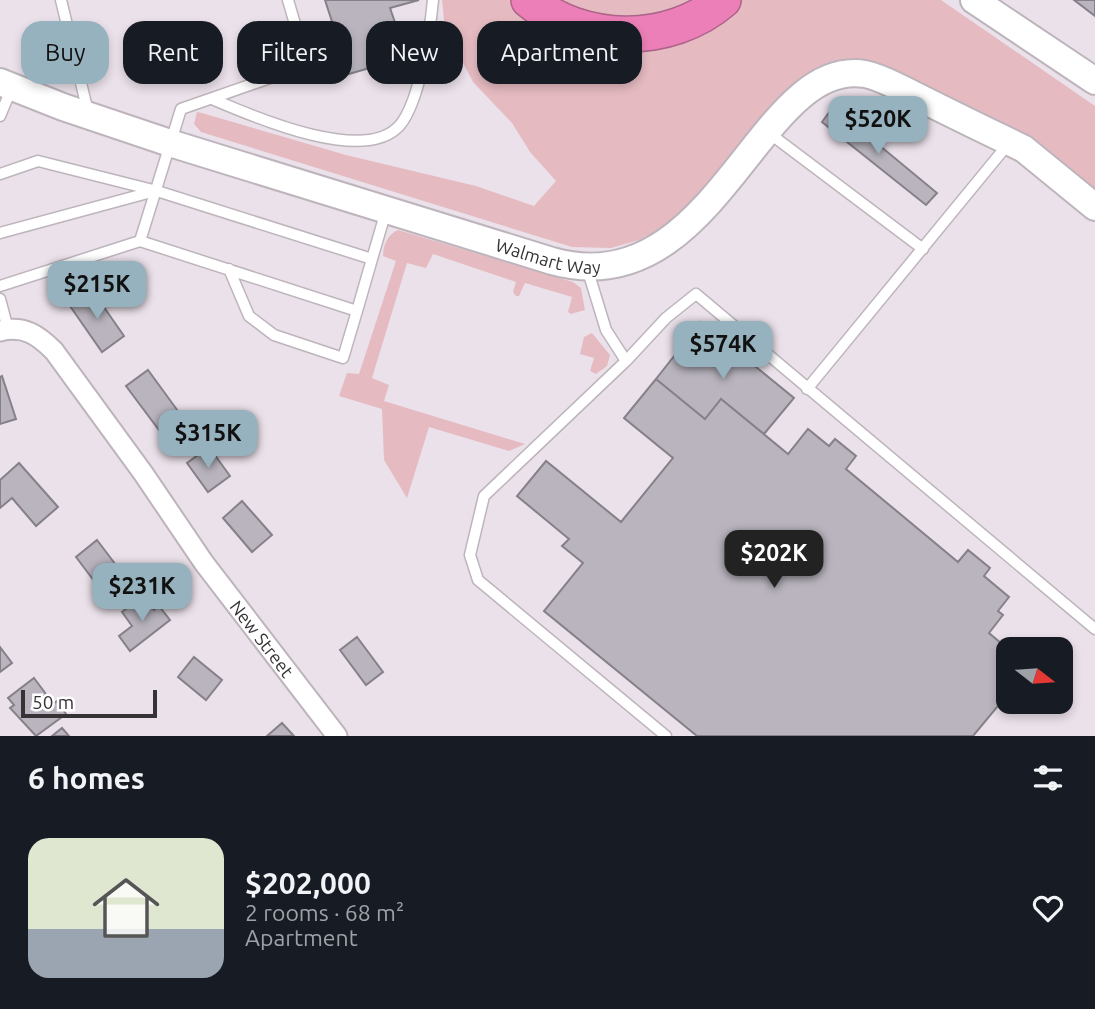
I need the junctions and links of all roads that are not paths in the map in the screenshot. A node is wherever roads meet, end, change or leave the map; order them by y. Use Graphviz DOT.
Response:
graph roads {
  1 [pos="61,0"];
  2 [pos="288,0"];
  3 [pos="433,0"];
  4 [pos="529,0"];
  5 [pos="723,0"];
  6 [pos="974,0"];
  7 [pos="1095,81"];
  8 [pos="6,84"];
  9 [pos="212,99"];
  10 [pos="0,116"];
  11 [pos="89,116"];
  12 [pos="769,133"];
  13 [pos="1010,142"];
  14 [pos="173,144"];
  15 [pos="0,174"];
  16 [pos="157,191"];
  17 [pos="1095,207"];
  18 [pos="386,210"];
  19 [pos="0,233"];
  20 [pos="141,242"];
  21 [pos="923,248"];
  22 [pos="372,259"];
  23 [pos="587,268"];
  24 [pos="229,269"];
  25 [pos="0,286"];
  26 [pos="0,299"];
  27 [pos="357,311"];
  28 [pos="4,330"];
  29 [pos="626,361"];
  30 [pos="807,389"];
  31 [pos="1095,629"];
  32 [pos="337,736"];
  33 [pos="666,736"];
  1 -- 11 [label="lane"];
  2 -- 9 [label="lane"];
  3 -- 9 [label="lane"];
  4 -- 5 [label="highway"];
  6 -- 7 [label="street"];
  8 -- 10 [label="lane"];
  8 -- 11 [label="street, Walmart Way"];
  9 -- 14 [label="lane"];
  11 -- 14 [label="street, Walmart Way"];
  12 -- 13 [label="street, Walmart Way"];
  12 -- 21 [label="lane"];
  12 -- 23 [label="street, Walmart Way"];
  13 -- 17 [label="street, Walmart Way"];
  13 -- 21 [label="lane"];
  14 -- 16 [label="lane"];
  14 -- 18 [label="street, Walmart Way"];
  15 -- 16 [label="lane"];
  16 -- 19 [label="lane"];
  16 -- 20 [label="lane"];
  16 -- 22 [label="lane"];
  18 -- 22 [label="lane"];
  18 -- 23 [label="street, Walmart Way"];
  20 -- 24 [label="lane"];
  20 -- 25 [label="lane"];
  21 -- 30 [label="lane"];
  22 -- 27 [label="lane"];
  23 -- 29 [label="lane"];
  24 -- 27 [label="lane"];
  24 -- 27 [label="lane"];
  26 -- 28 [label="lane"];
  28 -- 32 [label="street, New Street"];
  29 -- 30 [label="lane"];
  29 -- 33 [label="lane"];
  30 -- 31 [label="lane"];
}
